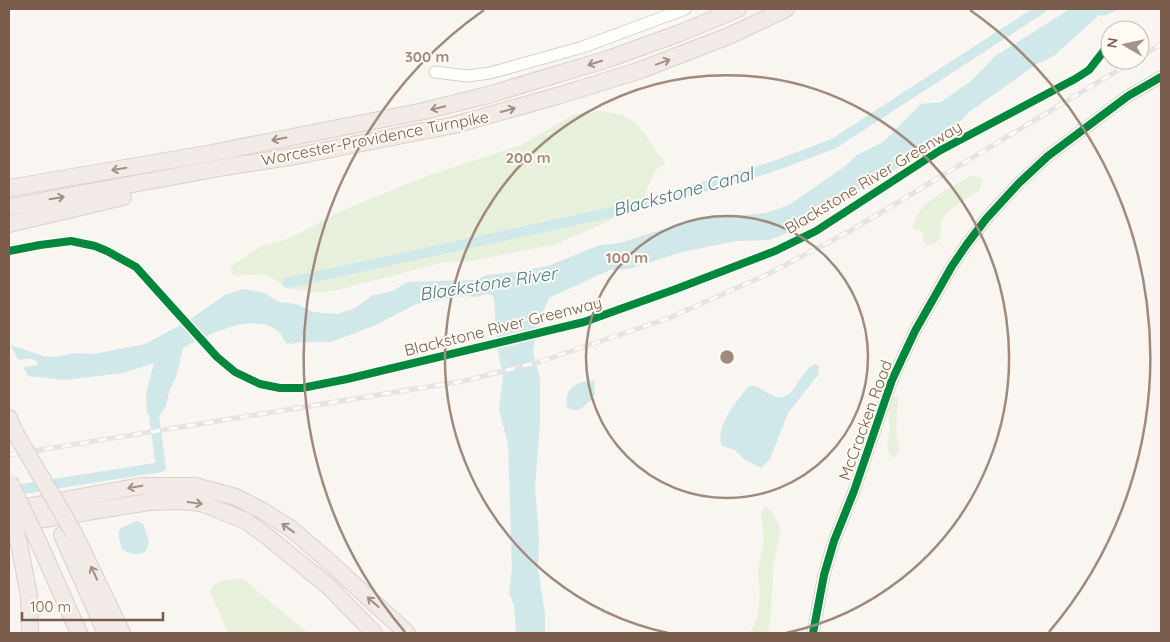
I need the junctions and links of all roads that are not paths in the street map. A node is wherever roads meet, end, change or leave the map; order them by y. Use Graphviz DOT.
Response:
graph roads {
  1 [pos="685,9"];
  2 [pos="738,9"];
  3 [pos="786,9"];
  4 [pos="435,72"];
  5 [pos="1161,78"];
  6 [pos="296,156"];
  7 [pos="9,188"];
  8 [pos="9,207"];
  9 [pos="9,224"];
  10 [pos="9,418"];
  11 [pos="9,481"];
  12 [pos="9,509"];
  13 [pos="9,524"];
  14 [pos="68,534"];
  15 [pos="30,633"];
  16 [pos="79,633"];
  17 [pos="106,633"];
  18 [pos="122,633"];
  19 [pos="374,633"];
  20 [pos="407,633"];
  21 [pos="813,633"];
  1 -- 4 [label="street"];
  2 -- 7 [label="highway, Worcester-Providence Turnpike, one-way"];
  6 -- 3 [label="highway, Worcester-Providence Turnpike, one-way"];
  5 -- 21 [label="street, McCracken Road"];
  8 -- 6 [label="highway, Worcester-Providence Turnpike, one-way"];
  6 -- 9 [label="highway"];
  10 -- 14 [label="highway, bridge"];
  11 -- 16 [label="highway, bridge"];
  12 -- 15 [label="highway, bridge"];
  20 -- 12 [label="highway, one-way"];
  13 -- 19 [label="highway, one-way"];
  14 -- 17 [label="highway"];
  18 -- 14 [label="highway, one-way"];
}
